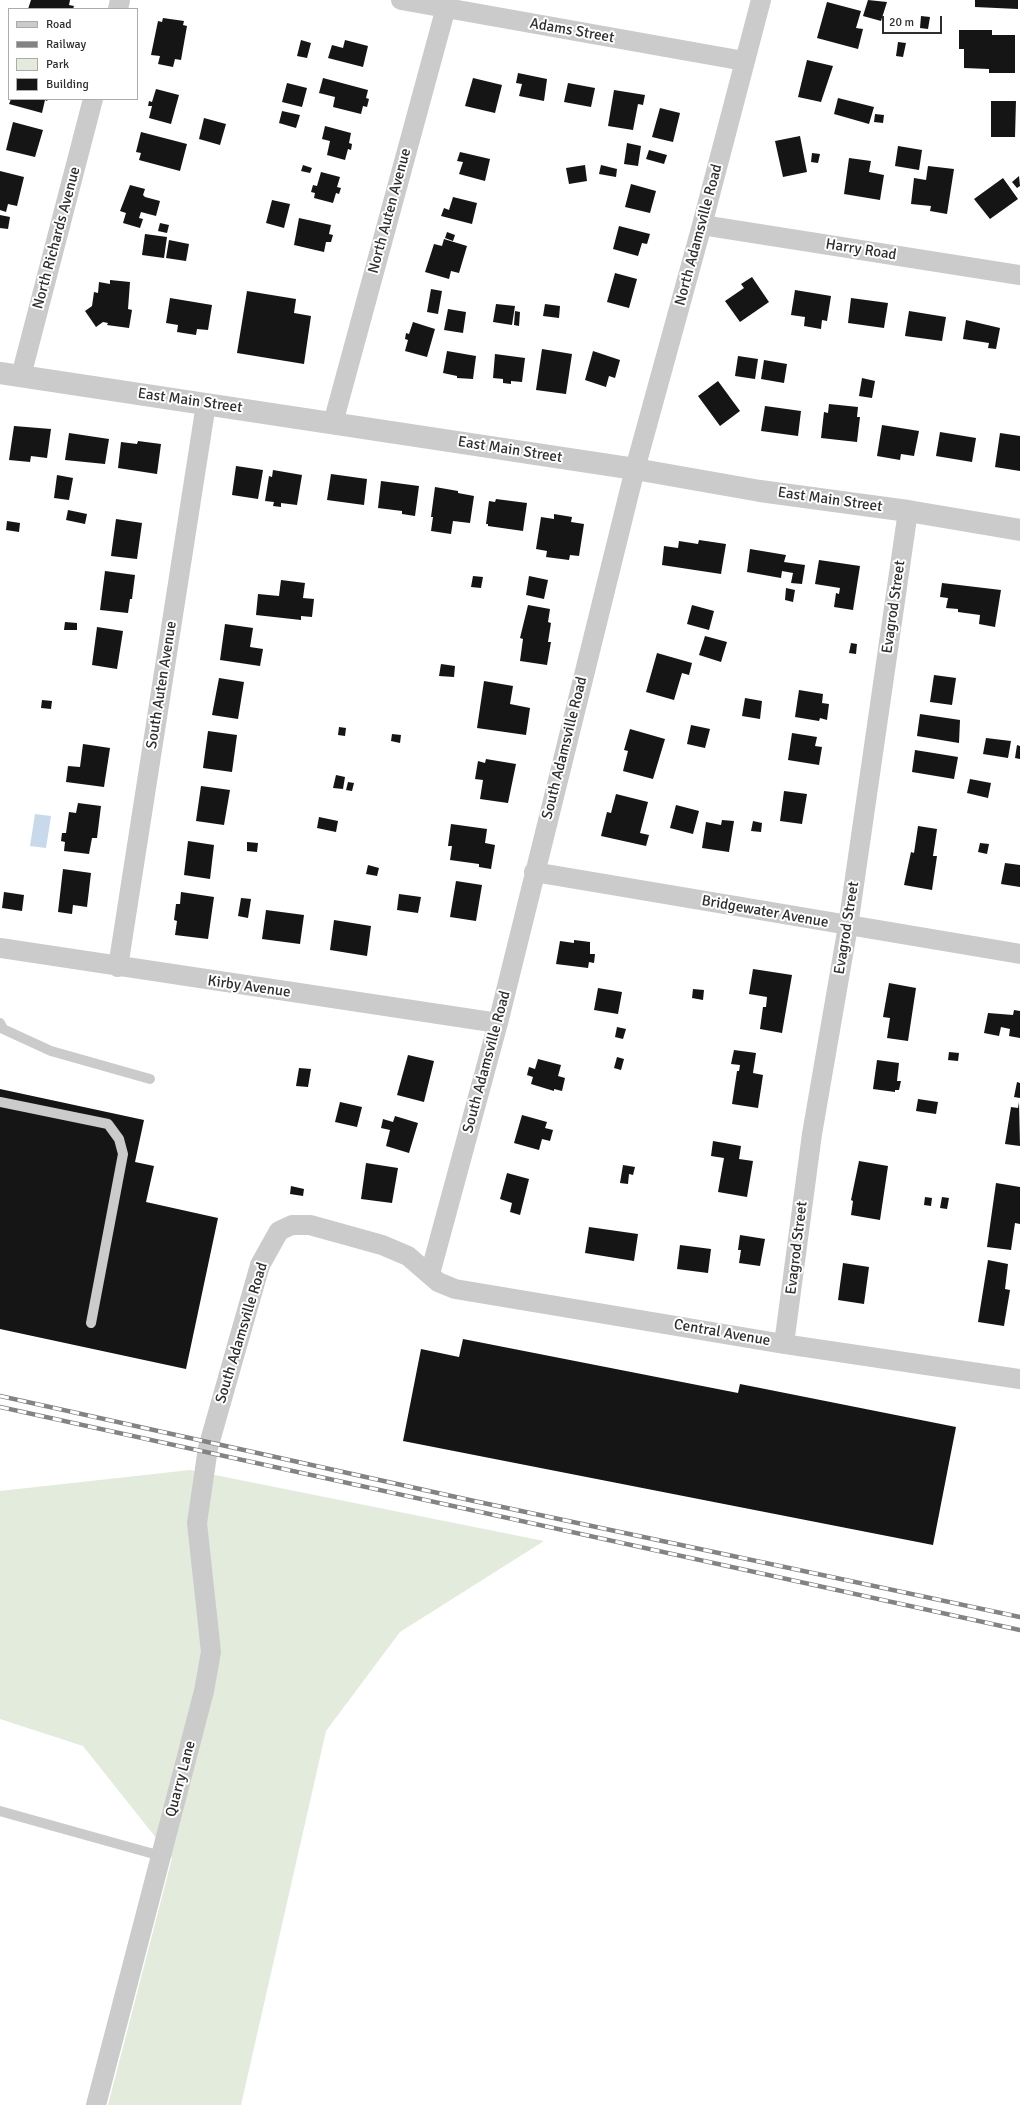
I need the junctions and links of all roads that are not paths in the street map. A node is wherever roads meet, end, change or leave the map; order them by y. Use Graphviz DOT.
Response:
graph roads {
  1 [pos="401,0"];
  2 [pos="761,0"];
  3 [pos="447,4"];
  4 [pos="744,61"];
  5 [pos="93,100"];
  6 [pos="702,225"];
  7 [pos="1020,275"];
  8 [pos="10,374"];
  9 [pos="206,404"];
  10 [pos="332,423"];
  11 [pos="635,469"];
  12 [pos="908,511"];
  13 [pos="1020,530"];
  14 [pos="534,872"];
  15 [pos="848,926"];
  16 [pos="0,948"];
  17 [pos="1020,954"];
  18 [pos="118,967"];
  19 [pos="0,1023"];
  20 [pos="498,1024"];
  21 [pos="150,1079"];
  22 [pos="0,1102"];
  23 [pos="430,1274"];
  24 [pos="91,1323"];
  25 [pos="784,1344"];
  26 [pos="1020,1378"];
  27 [pos="208,1448"];
  28 [pos="0,1811"];
  29 [pos="161,1856"];
  30 [pos="96,2105"];
  1 -- 3 [label="street, Adams Street"];
  2 -- 4 [label="street, North Adamsville Road"];
  3 -- 4 [label="street, Adams Street"];
  3 -- 10 [label="street, North Auten Avenue"];
  4 -- 6 [label="street, North Adamsville Road"];
  5 -- 8 [label="street, North Richards Avenue"];
  6 -- 7 [label="street, Harry Road"];
  6 -- 11 [label="street, North Adamsville Road"];
  8 -- 9 [label="street, East Main Street"];
  9 -- 10 [label="street, East Main Street"];
  9 -- 18 [label="street, South Auten Avenue"];
  10 -- 11 [label="street, East Main Street"];
  11 -- 12 [label="street, East Main Street"];
  11 -- 14 [label="street, South Adamsville Road"];
  12 -- 13 [label="street, East Main Street"];
  12 -- 15 [label="street, Evagrod Street"];
  14 -- 15 [label="street, Bridgewater Avenue"];
  14 -- 20 [label="street, South Adamsville Road"];
  15 -- 17 [label="street, Bridgewater Avenue"];
  15 -- 25 [label="street, Evagrod Street"];
  16 -- 18 [label="street, Kirby Avenue"];
  18 -- 20 [label="street, Kirby Avenue"];
  19 -- 21 [label="lane"];
  20 -- 23 [label="street, South Adamsville Road"];
  22 -- 24 [label="lane"];
  23 -- 25 [label="street, Central Avenue"];
  23 -- 27 [label="street, South Adamsville Road"];
  25 -- 26 [label="street, Central Avenue"];
  27 -- 29 [label="street, Quarry Lane"];
  28 -- 29 [label="lane"];
  29 -- 30 [label="street, Quarry Lane"];
}
